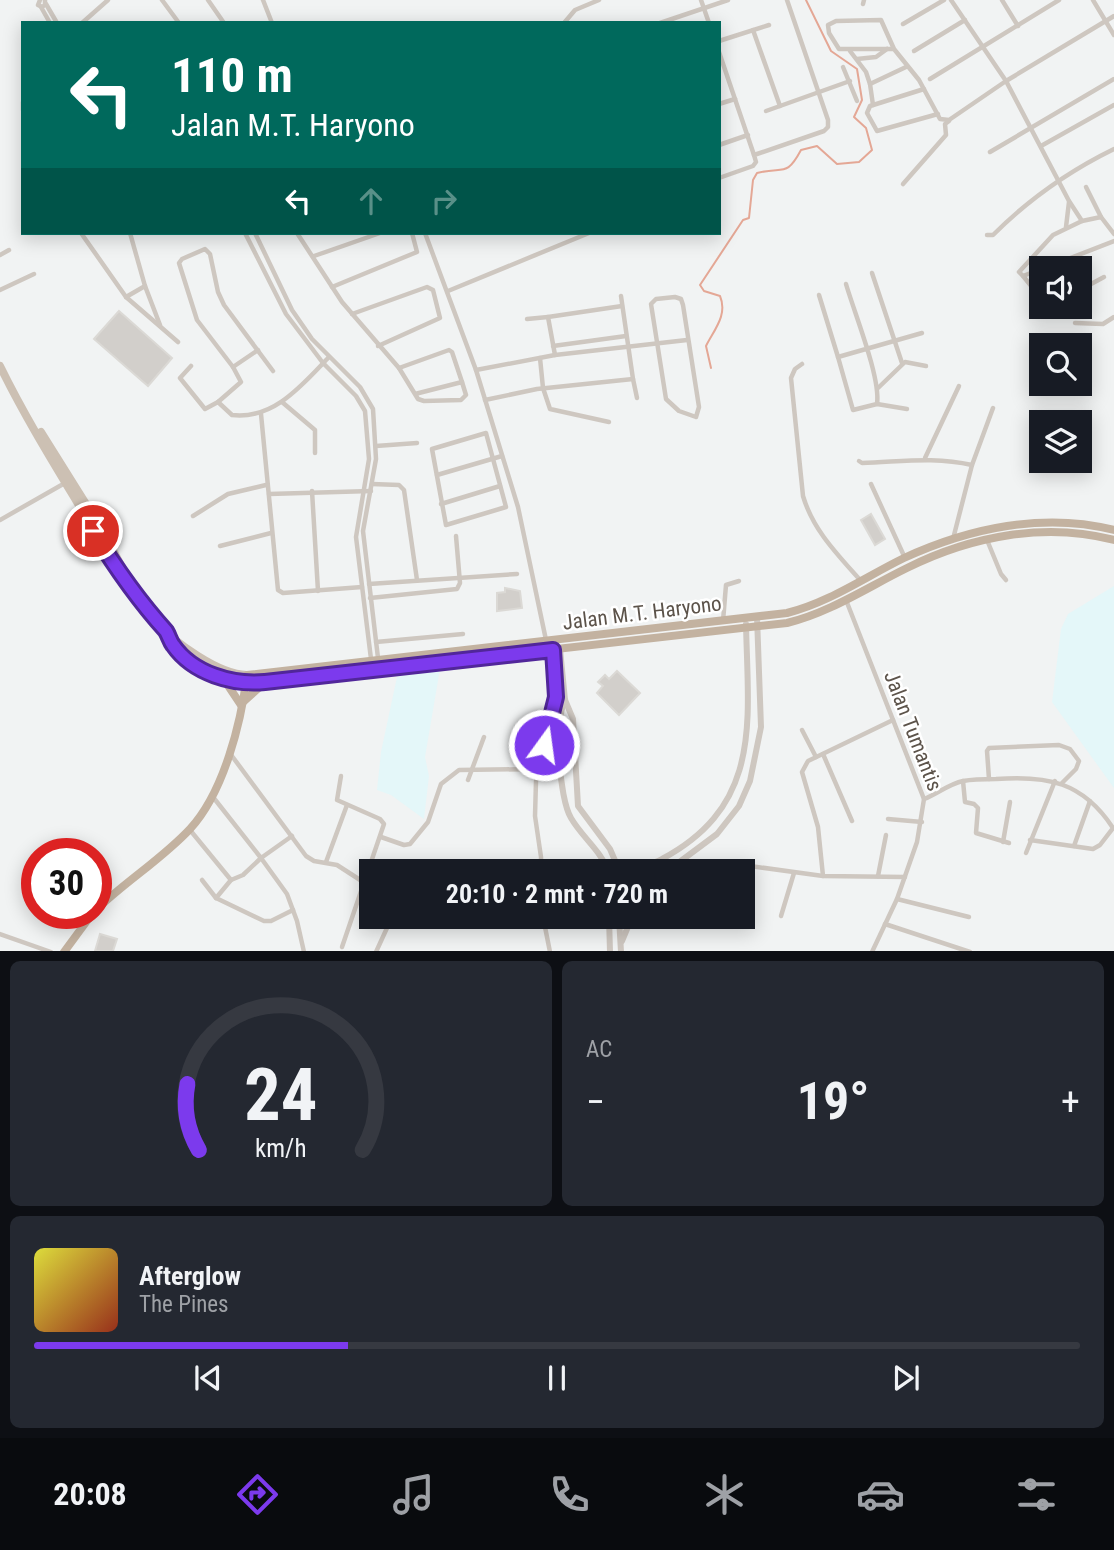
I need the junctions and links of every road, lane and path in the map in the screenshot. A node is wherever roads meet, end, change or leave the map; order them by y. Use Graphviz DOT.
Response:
graph roads {
  1 [pos="108,0"];
  2 [pos="162,0"];
  3 [pos="216,0"];
  4 [pos="263,0"];
  5 [pos="701,0"];
  6 [pos="728,0"];
  7 [pos="787,0"];
  8 [pos="944,0"];
  9 [pos="951,0"];
  10 [pos="1002,0"];
  11 [pos="1059,0"];
  12 [pos="1093,0"];
  13 [pos="595,1"];
  14 [pos="42,2"];
  15 [pos="210,2"];
  16 [pos="704,8"];
  17 [pos="1114,16"];
  18 [pos="965,20"];
  19 [pos="49,21"];
  20 [pos="56,21"];
  21 [pos="84,21"];
  22 [pos="178,21"];
  23 [pos="223,21"];
  24 [pos="271,21"];
  25 [pos="566,21"];
  26 [pos="666,21"];
  27 [pos="708,21"];
  28 [pos="1105,21"];
  29 [pos="903,24"];
  30 [pos="769,25"];
  31 [pos="1018,26"];
  32 [pos="753,30"];
  33 [pos="1114,35"];
  34 [pos="721,40"];
  35 [pos="983,48"];
  36 [pos="887,49"];
  37 [pos="894,49"];
  38 [pos="849,50"];
  39 [pos="914,51"];
  40 [pos="721,58"];
  41 [pos="856,59"];
  42 [pos="844,67"];
  43 [pos="906,67"];
  44 [pos="930,79"];
  45 [pos="1114,79"];
  46 [pos="850,81"];
  47 [pos="1006,81"];
  48 [pos="870,84"];
  49 [pos="925,89"];
  50 [pos="819,94"];
  51 [pos="735,99"];
  52 [pos="857,101"];
  53 [pos="721,103"];
  54 [pos="873,105"];
  55 [pos="1114,105"];
  56 [pos="780,106"];
  57 [pos="766,111"];
  58 [pos="938,114"];
  59 [pos="949,120"];
  60 [pos="1032,127"];
  61 [pos="748,135"];
  62 [pos="721,144"];
  63 [pos="1041,146"];
  64 [pos="1114,149"];
  65 [pos="990,152"];
  66 [pos="754,155"];
  67 [pos="721,177"];
  68 [pos="1059,181"];
  69 [pos="902,184"];
  70 [pos="1086,187"];
  71 [pos="1069,201"];
  72 [pos="1101,217"];
  73 [pos="1082,221"];
  74 [pos="1066,227"];
  75 [pos="1114,234"];
  76 [pos="82,235"];
  77 [pos="131,235"];
  78 [pos="246,235"];
  79 [pos="256,235"];
  80 [pos="298,235"];
  81 [pos="374,235"];
  82 [pos="413,235"];
  83 [pos="426,235"];
  84 [pos="584,235"];
  85 [pos="987,235"];
  86 [pos="1114,241"];
  87 [pos="9,250"];
  88 [pos="0,255"];
  89 [pos="314,256"];
  90 [pos="1076,256"];
  91 [pos="872,273"];
  92 [pos="34,274"];
  93 [pos="1029,274"];
  94 [pos="1023,276"];
  95 [pos="1104,277"];
  96 [pos="1029,283"];
  97 [pos="1092,283"];
  98 [pos="846,284"];
  99 [pos="145,286"];
  100 [pos="331,287"];
  101 [pos="0,290"];
  102 [pos="447,291"];
  103 [pos="819,295"];
  104 [pos="621,296"];
  105 [pos="126,297"];
  106 [pos="622,306"];
  107 [pos="352,314"];
  108 [pos="548,317"];
  109 [pos="1114,317"];
  110 [pos="527,319"];
  111 [pos="1075,323"];
  112 [pos="161,329"];
  113 [pos="922,333"];
  114 [pos="626,336"];
  115 [pos="687,340"];
  116 [pos="896,340"];
  117 [pos="178,342"];
  118 [pos="658,344"];
  119 [pos="553,345"];
  120 [pos="628,345"];
  121 [pos="378,346"];
  122 [pos="865,348"];
  123 [pos="258,350"];
  124 [pos="555,355"];
  125 [pos="0,356"];
  126 [pos="329,357"];
  127 [pos="838,357"];
  128 [pos="540,358"];
  129 [pos="323,363"];
  130 [pos="902,363"];
  131 [pos="802,364"];
  132 [pos="0,366"];
  133 [pos="191,366"];
  134 [pos="926,366"];
  135 [pos="233,367"];
  136 [pos="400,368"];
  137 [pos="476,370"];
  138 [pos="273,371"];
  139 [pos="634,379"];
  140 [pos="462,382"];
  141 [pos="959,386"];
  142 [pos="543,388"];
  143 [pos="878,388"];
  144 [pos="415,394"];
  145 [pos="637,398"];
  146 [pos="485,400"];
  147 [pos="218,402"];
  148 [pos="282,402"];
  149 [pos="877,404"];
  150 [pos="993,408"];
  151 [pos="373,409"];
  152 [pos="907,409"];
  153 [pos="365,411"];
  154 [pos="261,414"];
  155 [pos="609,422"];
  156 [pos="417,443"];
  157 [pos="376,446"];
  158 [pos="315,453"];
  159 [pos="502,456"];
  160 [pos="493,458"];
  161 [pos="925,458"];
  162 [pos="859,461"];
  163 [pos="972,465"];
  164 [pos="437,475"];
  165 [pos="373,484"];
  166 [pos="871,484"];
  167 [pos="267,485"];
  168 [pos="500,486"];
  169 [pos="70,487"];
  170 [pos="365,488"];
  171 [pos="371,491"];
  172 [pos="312,492"];
  173 [pos="269,494"];
  174 [pos="441,504"];
  175 [pos="193,516"];
  176 [pos="0,520"];
  177 [pos="1114,530"];
  178 [pos="271,533"];
  179 [pos="456,536"];
  180 [pos="952,540"];
  181 [pos="987,540"];
  182 [pos="1114,540"];
  183 [pos="220,546"];
  184 [pos="905,558"];
  185 [pos="517,574"];
  186 [pos="460,576"];
  187 [pos="365,577"];
  188 [pos="417,580"];
  189 [pos="1006,580"];
  190 [pos="739,581"];
  191 [pos="864,585"];
  192 [pos="366,588"];
  193 [pos="318,591"];
  194 [pos="366,598"];
  195 [pos="846,600"];
  196 [pos="723,622"];
  197 [pos="758,622"];
  198 [pos="746,624"];
  199 [pos="168,634"];
  200 [pos="463,635"];
  201 [pos="377,642"];
  202 [pos="546,642"];
  203 [pos="369,643"];
  204 [pos="556,650"];
  205 [pos="374,659"];
  206 [pos="759,660"];
  207 [pos="748,661"];
  208 [pos="216,676"];
  209 [pos="246,679"];
  210 [pos="265,682"];
  211 [pos="565,700"];
  212 [pos="241,705"];
  213 [pos="761,715"];
  214 [pos="750,716"];
  215 [pos="893,720"];
  216 [pos="802,730"];
  217 [pos="484,737"];
  218 [pos="229,752"];
  219 [pos="823,754"];
  220 [pos="816,757"];
  221 [pos="471,769"];
  222 [pos="538,769"];
  223 [pos="341,776"];
  224 [pos="989,779"];
  225 [pos="468,780"];
  226 [pos="963,781"];
  227 [pos="1055,781"];
  228 [pos="1062,783"];
  229 [pos="212,796"];
  230 [pos="924,799"];
  231 [pos="1090,801"];
  232 [pos="1010,802"];
  233 [pos="347,805"];
  234 [pos="581,812"];
  235 [pos="571,818"];
  236 [pos="888,819"];
  237 [pos="852,821"];
  238 [pos="922,822"];
  239 [pos="1114,828"];
  240 [pos="190,830"];
  241 [pos="886,835"];
  242 [pos="292,836"];
  243 [pos="381,837"];
  244 [pos="1030,841"];
  245 [pos="1003,842"];
  246 [pos="1009,843"];
  247 [pos="1074,846"];
  248 [pos="1026,853"];
  249 [pos="261,858"];
  250 [pos="372,859"];
  251 [pos="541,859"];
  252 [pos="603,859"];
  253 [pos="614,859"];
  254 [pos="663,859"];
  255 [pos="684,859"];
  256 [pos="326,862"];
  257 [pos="755,867"];
  258 [pos="794,873"];
  259 [pos="823,876"];
  260 [pos="878,876"];
  261 [pos="905,877"];
  262 [pos="359,879"];
  263 [pos="202,880"];
  264 [pos="232,880"];
  265 [pos="359,894"];
  266 [pos="112,896"];
  267 [pos="216,898"];
  268 [pos="897,899"];
  269 [pos="293,910"];
  270 [pos="782,916"];
  271 [pos="969,917"];
  272 [pos="885,924"];
  273 [pos="81,929"];
  274 [pos="386,929"];
  275 [pos="545,929"];
  276 [pos="609,929"];
  277 [pos="616,929"];
  278 [pos="620,929"];
  279 [pos="628,929"];
  280 [pos="0,934"];
  281 [pos="948,946"];
  282 [pos="342,947"];
  283 [pos="621,948"];
  284 [pos="610,950"];
  285 [pos="51,951"];
  286 [pos="64,951"];
  287 [pos="304,951"];
  288 [pos="376,951"];
  289 [pos="550,951"];
  290 [pos="872,951"];
  291 [pos="945,951"];
  292 [pos="970,951"];
  1 -- 21 [label="street"];
  2 -- 22 [label="street"];
  3 -- 15 [label="street"];
  4 -- 24 [label="street"];
  5 -- 16 [label="street"];
  6 -- 16 [label="street"];
  7 -- 50 [label="street"];
  8 -- 29 [label="street"];
  9 -- 18 [label="street"];
  10 -- 31 [label="street"];
  11 -- 31 [label="street"];
  12 -- 28 [label="street"];
  13 -- 25 [label="street"];
  14 -- 19 [label="street"];
  14 -- 20 [label="street"];
  15 -- 23 [label="street"];
  16 -- 26 [label="street"];
  16 -- 27 [label="street"];
  17 -- 28 [label="street"];
  18 -- 35 [label="street"];
  18 -- 39 [label="street"];
  28 -- 33 [label="street"];
  28 -- 47 [label="street"];
  30 -- 32 [label="street"];
  31 -- 35 [label="street"];
  32 -- 34 [label="street"];
  32 -- 56 [label="street"];
  35 -- 44 [label="street"];
  35 -- 47 [label="street"];
  36 -- 37 [label="street"];
  36 -- 38 [label="street"];
  36 -- 41 [label="street"];
  37 -- 38 [label="street"];
  37 -- 43 [label="street"];
  38 -- 41 [label="street"];
  40 -- 51 [label="street"];
  41 -- 48 [label="street"];
  42 -- 46 [label="street"];
  43 -- 48 [label="street"];
  43 -- 49 [label="street"];
  45 -- 60 [label="street"];
  46 -- 50 [label="street"];
  46 -- 52 [label="street"];
  47 -- 59 [label="street"];
  47 -- 60 [label="street"];
  48 -- 54 [label="street"];
  49 -- 54 [label="street"];
  49 -- 58 [label="street"];
  50 -- 56 [label="street"];
  50 -- 66 [label="street"];
  51 -- 53 [label="street"];
  51 -- 61 [label="street"];
  54 -- 58 [label="street"];
  55 -- 63 [label="street"];
  56 -- 57 [label="street"];
  58 -- 59 [label="street"];
  59 -- 69 [label="street"];
  60 -- 63 [label="street"];
  60 -- 65 [label="street"];
  61 -- 62 [label="street"];
  61 -- 66 [label="street"];
  63 -- 68 [label="street"];
  64 -- 68 [label="street"];
  66 -- 67 [label="street"];
  68 -- 71 [label="street"];
  68 -- 85 [label="street"];
  70 -- 72 [label="street"];
  71 -- 73 [label="street"];
  71 -- 74 [label="street"];
  72 -- 73 [label="street"];
  72 -- 75 [label="street"];
  73 -- 74 [label="street"];
  74 -- 94 [label="street"];
  76 -- 105 [label="street"];
  77 -- 99 [label="street"];
  78 -- 129 [label="street"];
  79 -- 126 [label="street"];
  80 -- 89 [label="street"];
  81 -- 89 [label="street"];
  82 -- 100 [label="street"];
  83 -- 102 [label="street"];
  84 -- 102 [label="street"];
  86 -- 90 [label="street"];
  87 -- 88 [label="street"];
  89 -- 100 [label="street"];
  91 -- 116 [label="street"];
  92 -- 101 [label="street"];
  93 -- 94 [label="street"];
  94 -- 96 [label="street"];
  95 -- 97 [label="street"];
  98 -- 122 [label="street"];
  99 -- 105 [label="street"];
  99 -- 112 [label="street"];
  100 -- 107 [label="street"];
  102 -- 137 [label="street"];
  103 -- 127 [label="street"];
  104 -- 106 [label="street"];
  105 -- 112 [label="street"];
  106 -- 108 [label="street"];
  106 -- 114 [label="street"];
  107 -- 121 [label="street"];
  107 -- 121 [label="street"];
  108 -- 110 [label="street"];
  108 -- 119 [label="street"];
  109 -- 111 [label="street"];
  112 -- 117 [label="street"];
  113 -- 116 [label="street"];
  114 -- 119 [label="street"];
  114 -- 120 [label="street"];
  115 -- 118 [label="street"];
  115 -- 118 [label="street"];
  115 -- 118 [label="street"];
  116 -- 122 [label="street"];
  116 -- 130 [label="street"];
  118 -- 120 [label="street"];
  119 -- 124 [label="street"];
  120 -- 124 [label="street"];
  120 -- 139 [label="street"];
  121 -- 136 [label="street"];
  122 -- 127 [label="street"];
  122 -- 143 [label="street"];
  123 -- 135 [label="street"];
  123 -- 135 [label="street"];
  123 -- 138 [label="street"];
  124 -- 128 [label="street"];
  125 -- 169 [label="main road, Jalan M.T. Haryono"];
  126 -- 129 [label="street"];
  126 -- 151 [label="street"];
  127 -- 149 [label="street"];
  128 -- 137 [label="street"];
  128 -- 142 [label="street"];
  129 -- 148 [label="street"];
  129 -- 153 [label="street"];
  130 -- 134 [label="street"];
  130 -- 143 [label="street"];
  131 -- 191 [label="street"];
  132 -- 169 [label="main road, Jalan M.T. Haryono"];
  133 -- 147 [label="street"];
  135 -- 147 [label="street"];
  136 -- 140 [label="street"];
  136 -- 144 [label="street"];
  137 -- 146 [label="street"];
  139 -- 142 [label="street"];
  139 -- 145 [label="street"];
  140 -- 144 [label="street"];
  140 -- 144 [label="street"];
  141 -- 161 [label="street"];
  142 -- 146 [label="street"];
  142 -- 155 [label="street"];
  143 -- 149 [label="street"];
  146 -- 159 [label="street"];
  147 -- 154 [label="street"];
  148 -- 154 [label="street"];
  148 -- 158 [label="street"];
  149 -- 152 [label="street"];
  150 -- 163 [label="street"];
  151 -- 153 [label="street"];
  151 -- 157 [label="street"];
  153 -- 170 [label="street"];
  154 -- 167 [label="street"];
  156 -- 157 [label="street"];
  157 -- 165 [label="street"];
  159 -- 160 [label="street"];
  159 -- 202 [label="street"];
  160 -- 164 [label="street"];
  160 -- 164 [label="street"];
  160 -- 168 [label="street"];
  161 -- 162 [label="street"];
  161 -- 163 [label="street"];
  163 -- 180 [label="street"];
  164 -- 174 [label="street"];
  165 -- 170 [label="street"];
  165 -- 171 [label="street"];
  165 -- 188 [label="street"];
  166 -- 184 [label="street"];
  167 -- 173 [label="street"];
  167 -- 175 [label="street"];
  168 -- 174 [label="street"];
  168 -- 174 [label="street"];
  169 -- 176 [label="street"];
  169 -- 199 [label="main road, Jalan M.T. Haryono"];
  170 -- 171 [label="street"];
  170 -- 172 [label="street"];
  170 -- 187 [label="street"];
  171 -- 187 [label="street"];
  172 -- 173 [label="street"];
  172 -- 193 [label="street"];
  173 -- 178 [label="street"];
  177 -- 180 [label="highway, Jalan M.T. Haryono"];
  178 -- 183 [label="street"];
  178 -- 193 [label="street"];
  179 -- 186 [label="street"];
  180 -- 184 [label="highway, Jalan M.T. Haryono"];
  181 -- 182 [label="highway, Jalan M.T. Haryono"];
  181 -- 189 [label="street"];
  181 -- 191 [label="highway, Jalan M.T. Haryono"];
  184 -- 191 [label="highway, Jalan M.T. Haryono"];
  185 -- 186 [label="street"];
  186 -- 188 [label="street"];
  186 -- 194 [label="street"];
  187 -- 192 [label="street"];
  188 -- 192 [label="street"];
  190 -- 196 [label="street"];
  191 -- 195 [label="highway, Jalan M.T. Haryono"];
  191 -- 197 [label="highway, Jalan M.T. Haryono"];
  192 -- 193 [label="street"];
  192 -- 194 [label="street"];
  194 -- 201 [label="street"];
  194 -- 203 [label="street"];
  195 -- 197 [label="highway, Jalan M.T. Haryono"];
  195 -- 215 [label="street, Jalan Tumantis"];
  196 -- 198 [label="highway, Jalan M.T. Haryono"];
  196 -- 202 [label="highway, Jalan M.T. Haryono"];
  197 -- 198 [label="highway, Jalan M.T. Haryono"];
  197 -- 206 [label="street"];
  198 -- 204 [label="highway, Jalan M.T. Haryono"];
  198 -- 207 [label="street"];
  199 -- 208 [label="main road, Jalan M.T. Haryono"];
  199 -- 209 [label="main road, Jalan M.T. Haryono"];
  200 -- 201 [label="street"];
  201 -- 203 [label="street"];
  201 -- 205 [label="street"];
  202 -- 205 [label="highway, Jalan M.T. Haryono"];
  203 -- 205 [label="street"];
  204 -- 210 [label="highway, Jalan M.T. Haryono"];
  204 -- 211 [label="street"];
  204 -- 222 [label="street"];
  205 -- 209 [label="highway, Jalan M.T. Haryono"];
  206 -- 207 [label="street"];
  206 -- 213 [label="street"];
  207 -- 214 [label="street"];
  208 -- 209 [label="main road, Jalan M.T. Haryono"];
  208 -- 212 [label="highway"];
  209 -- 210 [label="highway, Jalan M.T. Haryono"];
  209 -- 212 [label="highway"];
  210 -- 212 [label="highway"];
  211 -- 234 [label="street"];
  211 -- 235 [label="street"];
  212 -- 218 [label="highway"];
  213 -- 214 [label="street"];
  213 -- 255 [label="street"];
  214 -- 254 [label="street"];
  215 -- 219 [label="street"];
  215 -- 230 [label="street, Jalan Tumantis"];
  216 -- 220 [label="street"];
  217 -- 221 [label="street"];
  218 -- 229 [label="highway"];
  218 -- 242 [label="street"];
  219 -- 220 [label="street"];
  219 -- 237 [label="street"];
  220 -- 259 [label="street"];
  221 -- 222 [label="street"];
  221 -- 225 [label="street"];
  221 -- 243 [label="street"];
  222 -- 251 [label="street"];
  223 -- 233 [label="street"];
  224 -- 226 [label="street"];
  224 -- 227 [label="street"];
  224 -- 228 [label="street"];
  226 -- 230 [label="street"];
  226 -- 245 [label="street"];
  227 -- 228 [label="street"];
  227 -- 244 [label="street"];
  228 -- 231 [label="street"];
  229 -- 240 [label="highway"];
  229 -- 249 [label="street"];
  230 -- 238 [label="street, Jalan Tumantis"];
  231 -- 239 [label="street"];
  231 -- 247 [label="street"];
  232 -- 245 [label="street"];
  233 -- 243 [label="street"];
  233 -- 256 [label="street"];
  234 -- 235 [label="street"];
  234 -- 253 [label="street"];
  235 -- 252 [label="street"];
  236 -- 238 [label="street"];
  238 -- 261 [label="street, Jalan Tumantis"];
  239 -- 247 [label="street"];
  240 -- 264 [label="street"];
  240 -- 266 [label="highway"];
  241 -- 260 [label="street"];
  242 -- 249 [label="street"];
  242 -- 256 [label="street"];
  243 -- 250 [label="street"];
  244 -- 247 [label="street"];
  244 -- 248 [label="street"];
  245 -- 246 [label="street"];
  249 -- 264 [label="street"];
  249 -- 269 [label="street"];
  256 -- 262 [label="street"];
  257 -- 258 [label="street"];
  258 -- 259 [label="street"];
  258 -- 270 [label="street"];
  259 -- 260 [label="street"];
  260 -- 261 [label="street"];
  261 -- 268 [label="street, Jalan Tumantis"];
  263 -- 267 [label="street"];
  264 -- 267 [label="street"];
  265 -- 282 [label="street"];
  267 -- 269 [label="street"];
  268 -- 271 [label="street"];
  268 -- 272 [label="street, Jalan Tumantis"];
  269 -- 287 [label="street"];
  272 -- 281 [label="street"];
  272 -- 290 [label="street, Jalan Tumantis"];
  273 -- 286 [label="highway"];
  274 -- 288 [label="street"];
  275 -- 289 [label="street"];
  276 -- 284 [label="street"];
  277 -- 284 [label="street"];
  278 -- 283 [label="street"];
  279 -- 283 [label="street"];
  280 -- 285 [label="street"];
  281 -- 291 [label="street"];
  281 -- 292 [label="street"];
}
